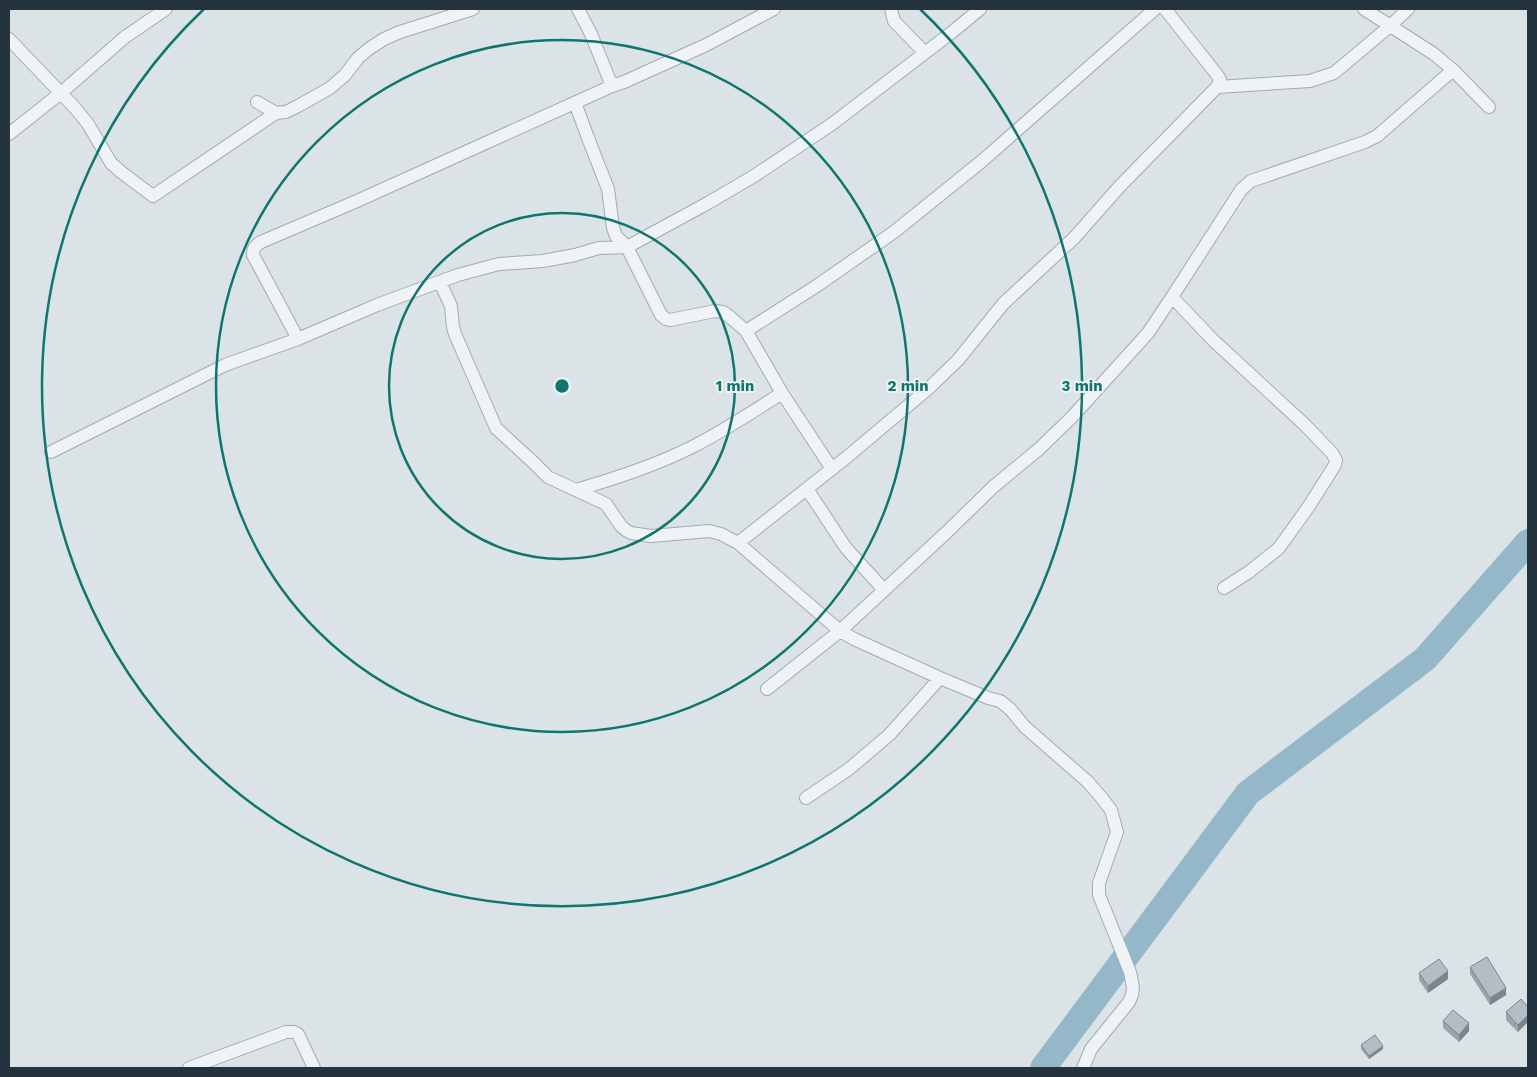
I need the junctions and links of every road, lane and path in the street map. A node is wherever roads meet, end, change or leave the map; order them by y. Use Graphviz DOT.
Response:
graph roads {
  1 [pos="166,9"];
  2 [pos="473,9"];
  3 [pos="578,9"];
  4 [pos="774,9"];
  5 [pos="891,9"];
  6 [pos="980,9"];
  7 [pos="1155,9"];
  8 [pos="1165,9"];
  9 [pos="1364,9"];
  10 [pos="1408,9"];
  11 [pos="1390,26"];
  12 [pos="9,39"];
  13 [pos="925,53"];
  14 [pos="1453,70"];
  15 [pos="612,86"];
  16 [pos="1216,87"];
  17 [pos="62,92"];
  18 [pos="257,102"];
  19 [pos="577,102"];
  20 [pos="1489,107"];
  21 [pos="276,113"];
  22 [pos="9,134"];
  23 [pos="627,247"];
  24 [pos="440,282"];
  25 [pos="1172,297"];
  26 [pos="746,331"];
  27 [pos="298,340"];
  28 [pos="782,393"];
  29 [pos="51,452"];
  30 [pos="832,469"];
  31 [pos="807,489"];
  32 [pos="576,490"];
  33 [pos="738,543"];
  34 [pos="1224,588"];
  35 [pos="884,590"];
  36 [pos="840,631"];
  37 [pos="940,678"];
  38 [pos="767,689"];
  39 [pos="806,798"];
  40 [pos="189,1068"];
  41 [pos="314,1068"];
  42 [pos="1083,1068"];
  1 -- 17 [label="street"];
  2 -- 21 [label="street"];
  3 -- 15 [label="street"];
  4 -- 15 [label="street"];
  5 -- 13 [label="street"];
  6 -- 13 [label="street"];
  7 -- 26 [label="street"];
  8 -- 16 [label="street"];
  9 -- 11 [label="street"];
  10 -- 11 [label="street"];
  11 -- 14 [label="street"];
  11 -- 16 [label="street"];
  12 -- 17 [label="street"];
  13 -- 23 [label="street"];
  14 -- 20 [label="street"];
  14 -- 25 [label="street"];
  15 -- 19 [label="street"];
  16 -- 30 [label="street"];
  17 -- 21 [label="street"];
  17 -- 22 [label="street"];
  18 -- 21 [label="street"];
  19 -- 23 [label="street"];
  19 -- 27 [label="street"];
  23 -- 24 [label="street"];
  23 -- 26 [label="street"];
  24 -- 27 [label="street"];
  24 -- 32 [label="street"];
  25 -- 34 [label="street"];
  25 -- 35 [label="street"];
  26 -- 28 [label="street"];
  27 -- 29 [label="street"];
  28 -- 30 [label="street"];
  28 -- 32 [label="street"];
  30 -- 31 [label="street"];
  31 -- 33 [label="street"];
  31 -- 35 [label="street"];
  32 -- 33 [label="street"];
  33 -- 36 [label="street"];
  35 -- 36 [label="street"];
  36 -- 37 [label="street"];
  36 -- 38 [label="street"];
  37 -- 39 [label="street"];
  37 -- 42 [label="street"];
  40 -- 41 [label="street"];
}
